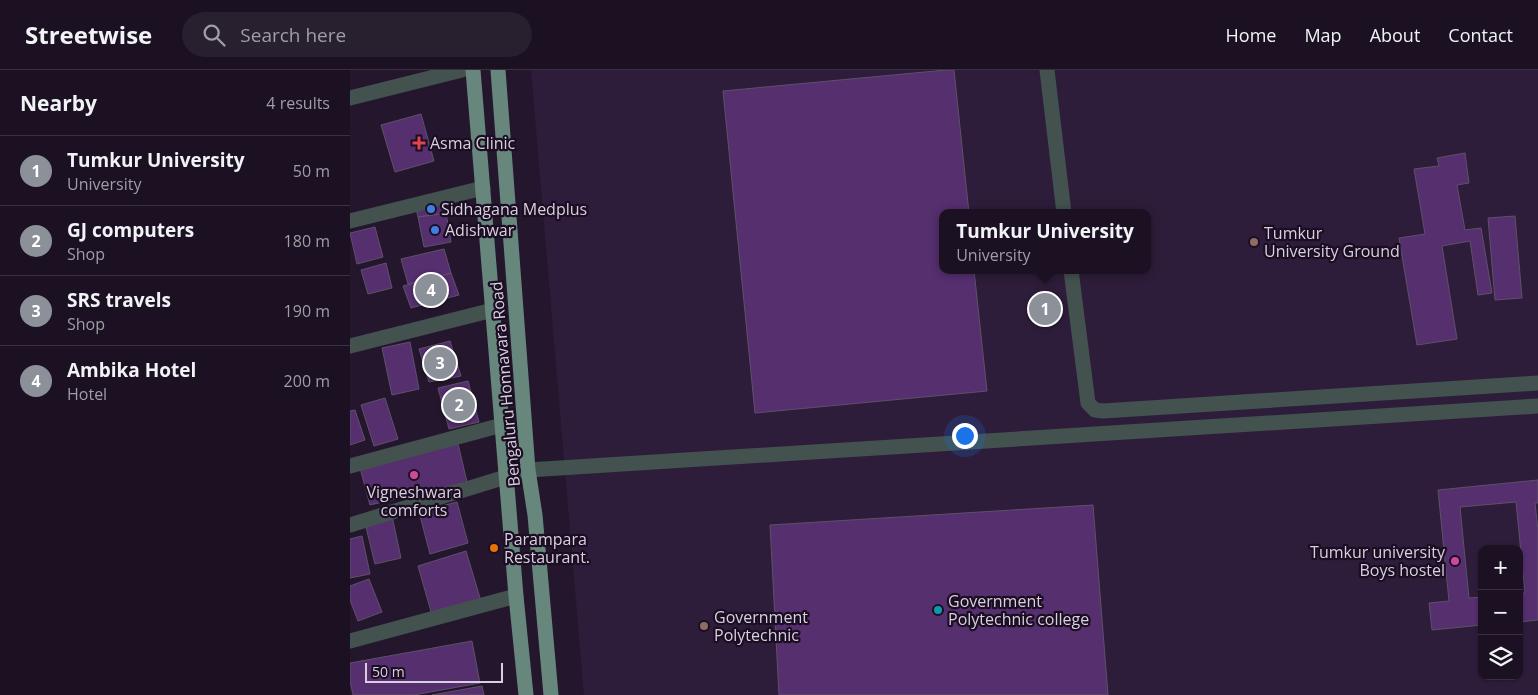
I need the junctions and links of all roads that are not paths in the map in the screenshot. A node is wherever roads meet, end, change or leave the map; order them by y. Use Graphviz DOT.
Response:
graph roads {
  1 [pos="462,70"];
  2 [pos="473,70"];
  3 [pos="498,70"];
  4 [pos="1046,70"];
  5 [pos="350,98"];
  6 [pos="483,188"];
  7 [pos="1063,209"];
  8 [pos="350,221"];
  9 [pos="1072,274"];
  10 [pos="493,310"];
  11 [pos="350,346"];
  12 [pos="1538,383"];
  13 [pos="1538,406"];
  14 [pos="502,425"];
  15 [pos="350,466"];
  16 [pos="528,470"];
  17 [pos="506,477"];
  18 [pos="350,525"];
  19 [pos="516,596"];
  20 [pos="350,641"];
  21 [pos="526,695"];
  22 [pos="551,695"];
  1 -- 5 [label="street"];
  2 -- 6 [label="main road, Bengaluru Honnavara Road"];
  3 -- 16 [label="main road, Bengaluru Honnavara Road"];
  4 -- 7 [label="street"];
  6 -- 8 [label="street"];
  6 -- 10 [label="main road, Bengaluru Honnavara Road"];
  9 -- 12 [label="street"];
  10 -- 11 [label="street"];
  10 -- 14 [label="main road, Bengaluru Honnavara Road"];
  13 -- 16 [label="street"];
  14 -- 15 [label="street"];
  14 -- 17 [label="main road, Bengaluru Honnavara Road"];
  16 -- 17 [label="street"];
  16 -- 22 [label="main road, Bengaluru Honnavara Road"];
  17 -- 18 [label="street"];
  17 -- 19 [label="main road, Bengaluru Honnavara Road"];
  19 -- 20 [label="street"];
  19 -- 21 [label="main road, Bengaluru Honnavara Road"];
}
